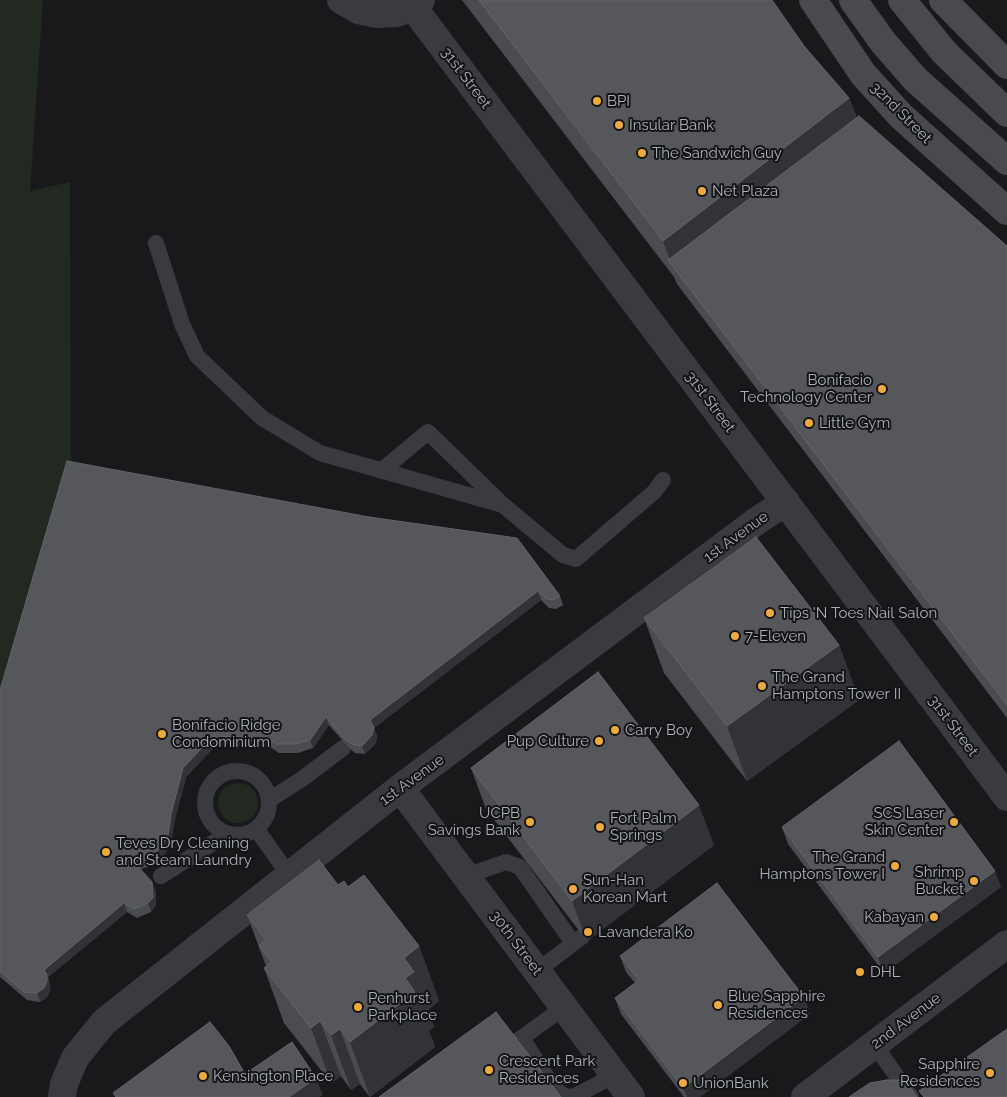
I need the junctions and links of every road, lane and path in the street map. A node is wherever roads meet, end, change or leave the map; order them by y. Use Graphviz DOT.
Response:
graph roads {
  1 [pos="341,0"];
  2 [pos="813,0"];
  3 [pos="853,0"];
  4 [pos="902,0"];
  5 [pos="942,0"];
  6 [pos="417,4"];
  7 [pos="1007,66"];
  8 [pos="1007,113"];
  9 [pos="1007,161"];
  10 [pos="1007,211"];
  11 [pos="156,243"];
  12 [pos="381,471"];
  13 [pos="663,480"];
  14 [pos="786,502"];
  15 [pos="503,505"];
  16 [pos="343,748"];
  17 [pos="400,788"];
  18 [pos="1007,797"];
  19 [pos="269,800"];
  20 [pos="257,830"];
  21 [pos="227,834"];
  22 [pos="289,875"];
  23 [pos="161,876"];
  24 [pos="466,876"];
  25 [pos="1007,944"];
  26 [pos="537,971"];
  27 [pos="563,1008"];
  28 [pos="874,1045"];
  29 [pos="615,1076"];
  30 [pos="63,1090"];
  31 [pos="572,1097"];
  32 [pos="632,1097"];
  33 [pos="804,1097"];
  34 [pos="912,1097"];
  1 -- 6 [label="street"];
  2 -- 10 [label="main road, 32nd Street"];
  3 -- 9 [label="main road"];
  4 -- 8 [label="main road"];
  5 -- 7 [label="main road"];
  6 -- 14 [label="street, 31st Street"];
  11 -- 12 [label="lane"];
  12 -- 15 [label="lane"];
  12 -- 15 [label="lane"];
  13 -- 15 [label="lane"];
  14 -- 17 [label="street, 1st Avenue"];
  14 -- 18 [label="street, 31st Street"];
  16 -- 19 [label="lane"];
  17 -- 22 [label="street, 1st Avenue"];
  17 -- 24 [label="street, 30th Street"];
  19 -- 20 [label="lane"];
  19 -- 21 [label="lane"];
  20 -- 21 [label="lane"];
  20 -- 22 [label="lane"];
  21 -- 23 [label="lane"];
  22 -- 30 [label="street, 1st Avenue"];
  24 -- 26 [label="street, 30th Street"];
  24 -- 26 [label="lane"];
  25 -- 28 [label="street, 2nd Avenue"];
  26 -- 27 [label="street, 30th Street"];
  27 -- 29 [label="street, 30th Street"];
  27 -- 31 [label="lane"];
  28 -- 33 [label="street, 2nd Avenue"];
  28 -- 34 [label="lane"];
  29 -- 31 [label="lane"];
  29 -- 32 [label="street, 30th Street"];
}
